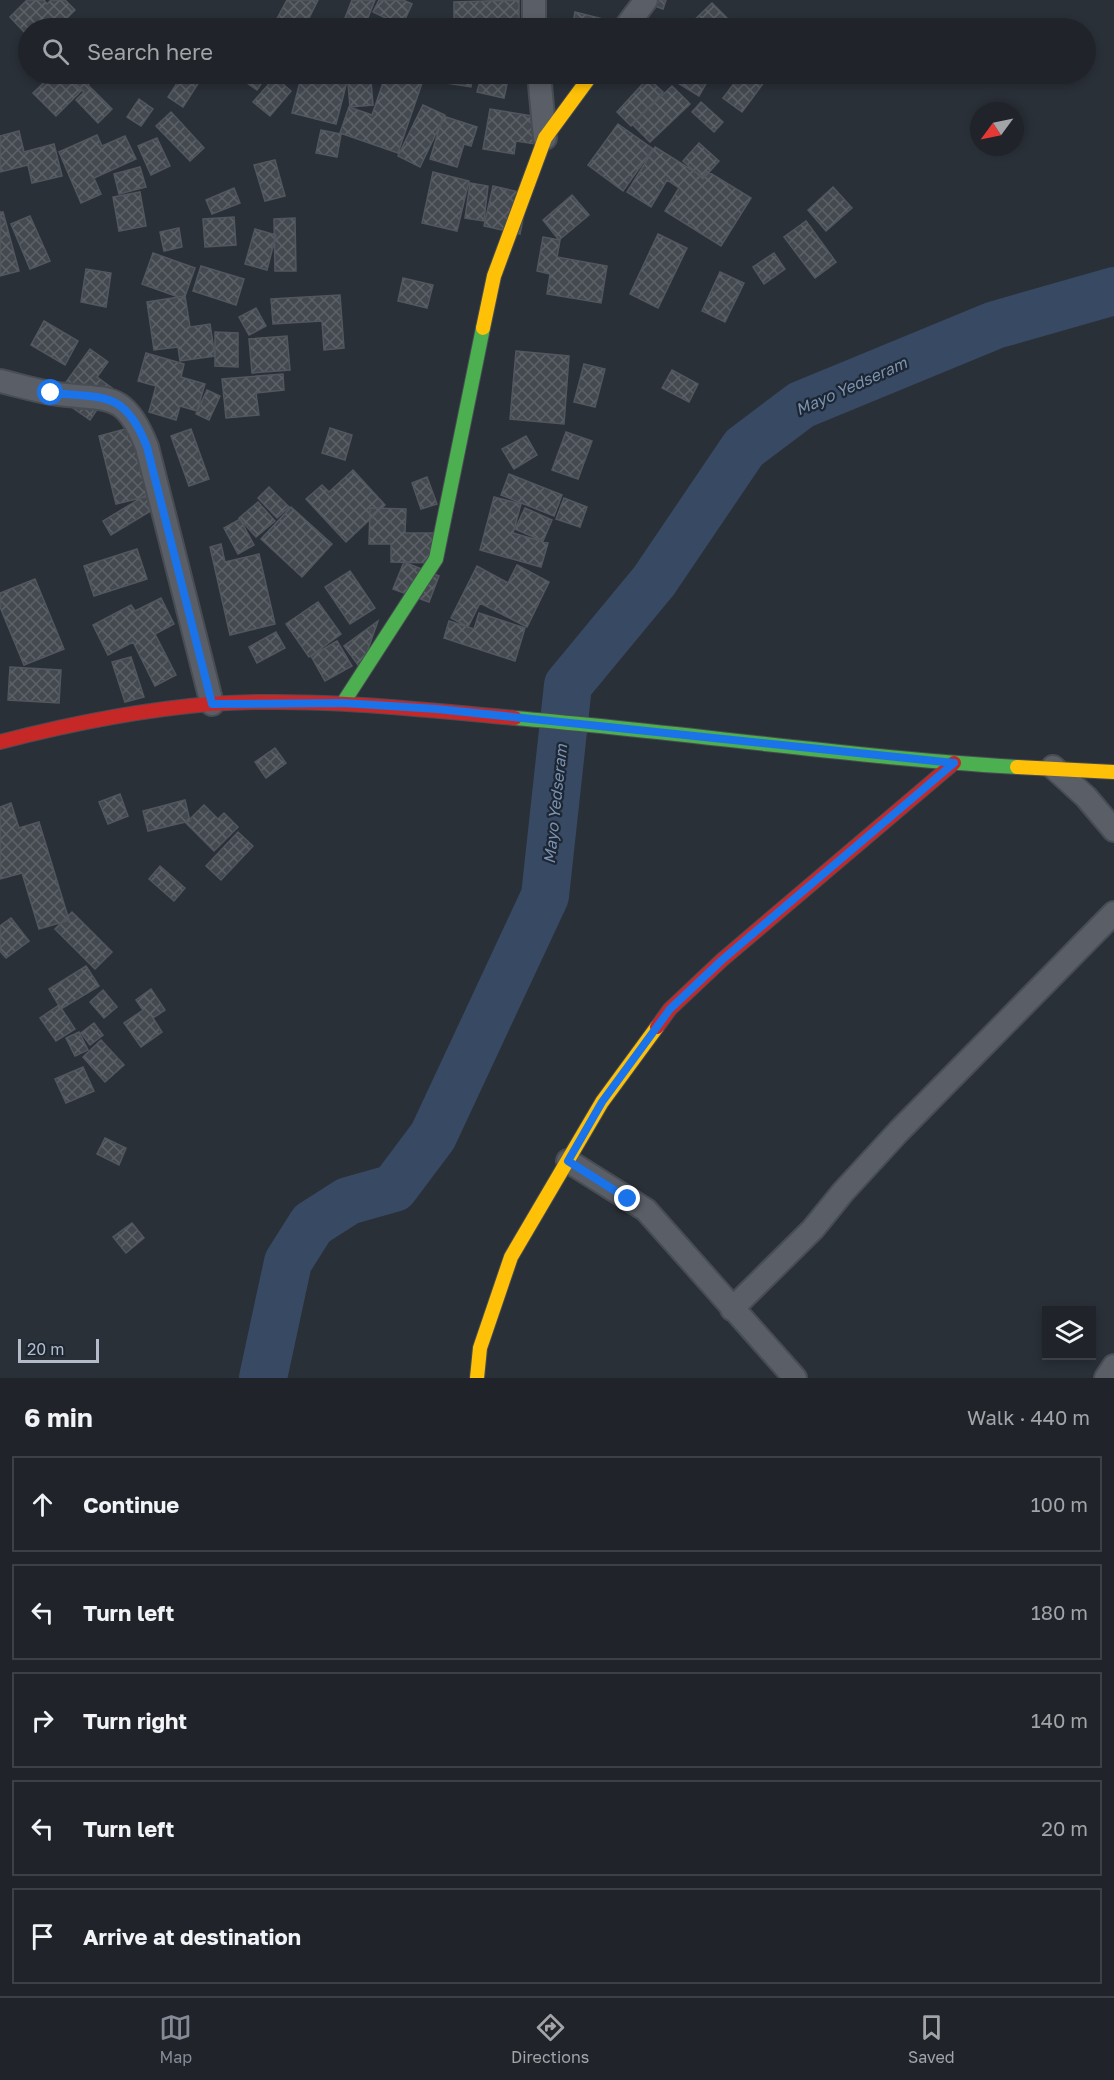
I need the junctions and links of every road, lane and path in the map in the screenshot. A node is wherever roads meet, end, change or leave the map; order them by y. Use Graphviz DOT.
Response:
graph roads {
  1 [pos="534,0"];
  2 [pos="645,0"];
  3 [pos="534,18"];
  4 [pos="632,18"];
  5 [pos="539,84"];
  6 [pos="585,84"];
  7 [pos="545,138"];
  8 [pos="0,381"];
  9 [pos="343,703"];
  10 [pos="212,704"];
  11 [pos="0,742"];
  12 [pos="954,763"];
  13 [pos="1053,766"];
  14 [pos="1114,772"];
  15 [pos="1114,830"];
  16 [pos="1114,912"];
  17 [pos="568,1161"];
  18 [pos="732,1309"];
  19 [pos="1114,1366"];
  20 [pos="477,1378"];
  21 [pos="795,1378"];
  22 [pos="1106,1378"];
  1 -- 3 [label="street"];
  2 -- 4 [label="street"];
  5 -- 7 [label="street"];
  6 -- 7 [label="street"];
  7 -- 9 [label="street"];
  8 -- 10 [label="street"];
  9 -- 10 [label="street"];
  9 -- 12 [label="street"];
  10 -- 11 [label="street"];
  12 -- 13 [label="street"];
  12 -- 17 [label="street"];
  13 -- 14 [label="street"];
  13 -- 15 [label="street"];
  16 -- 18 [label="street"];
  17 -- 18 [label="street"];
  17 -- 20 [label="street"];
  18 -- 21 [label="street"];
  19 -- 22 [label="street"];
}
